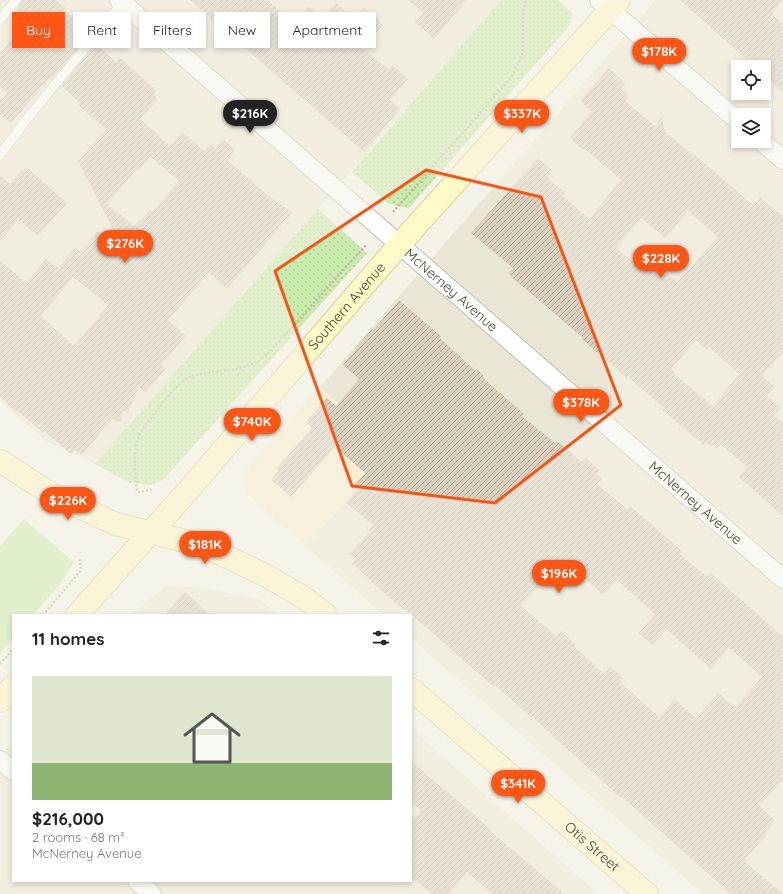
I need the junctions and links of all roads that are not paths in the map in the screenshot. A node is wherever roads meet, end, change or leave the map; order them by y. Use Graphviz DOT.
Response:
graph roads {
  1 [pos="16,0"];
  2 [pos="121,1"];
  3 [pos="609,3"];
  4 [pos="0,20"];
  5 [pos="731,115"];
  6 [pos="769,148"];
  7 [pos="0,155"];
  8 [pos="783,160"];
  9 [pos="400,245"];
  10 [pos="0,461"];
  11 [pos="150,532"];
  12 [pos="783,579"];
  13 [pos="78,614"];
  14 [pos="325,614"];
  15 [pos="12,687"];
  16 [pos="412,690"];
  17 [pos="0,701"];
  18 [pos="0,760"];
  19 [pos="12,770"];
  20 [pos="138,882"];
  21 [pos="152,894"];
  22 [pos="647,894"];
  1 -- 4 [label="lane"];
  2 -- 7 [label="lane"];
  2 -- 9 [label="street, McNerney Avenue"];
  3 -- 5 [label="street"];
  3 -- 9 [label="street, Southern Avenue"];
  6 -- 8 [label="street"];
  9 -- 11 [label="street, Southern Avenue"];
  9 -- 12 [label="street, McNerney Avenue"];
  10 -- 11 [label="street"];
  11 -- 13 [label="street, Southern Avenue"];
  11 -- 14 [label="street"];
  15 -- 17 [label="street"];
  16 -- 22 [label="street, Otis Street"];
  18 -- 19 [label="street"];
  20 -- 21 [label="street"];
}
